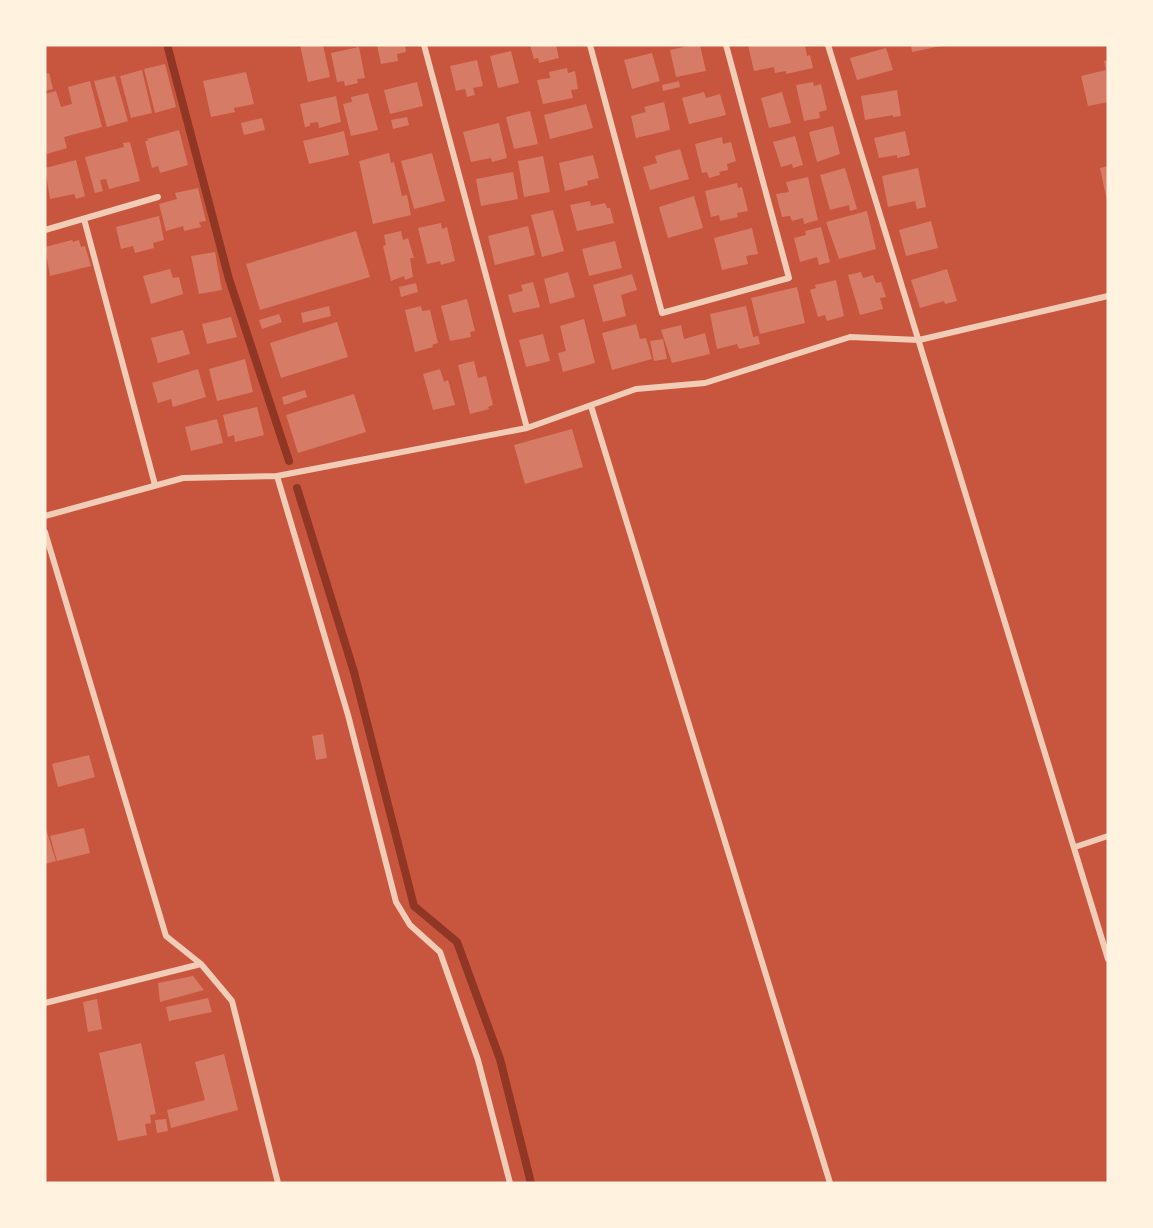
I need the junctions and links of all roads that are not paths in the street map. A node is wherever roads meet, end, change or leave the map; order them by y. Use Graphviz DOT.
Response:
graph roads {
  1 [pos="424,45"];
  2 [pos="590,45"];
  3 [pos="726,45"];
  4 [pos="828,45"];
  5 [pos="158,197"];
  6 [pos="84,219"];
  7 [pos="45,230"];
  8 [pos="1108,296"];
  9 [pos="919,340"];
  10 [pos="591,406"];
  11 [pos="527,429"];
  12 [pos="277,477"];
  13 [pos="155,485"];
  14 [pos="45,516"];
  15 [pos="45,532"];
  16 [pos="1108,836"];
  17 [pos="1075,847"];
  18 [pos="1108,959"];
  19 [pos="201,964"];
  20 [pos="45,1003"];
  21 [pos="279,1183"];
  22 [pos="510,1183"];
  23 [pos="830,1183"];
  1 -- 11 [label="street"];
  2 -- 3 [label="street"];
  4 -- 9 [label="street"];
  5 -- 6 [label="street"];
  6 -- 7 [label="street"];
  6 -- 13 [label="street"];
  8 -- 9 [label="street"];
  9 -- 10 [label="street"];
  9 -- 17 [label="street"];
  10 -- 11 [label="street"];
  10 -- 23 [label="street"];
  11 -- 12 [label="street"];
  12 -- 13 [label="street"];
  12 -- 22 [label="street"];
  13 -- 14 [label="street"];
  15 -- 19 [label="street"];
  16 -- 17 [label="street"];
  17 -- 18 [label="street"];
  19 -- 20 [label="street"];
  19 -- 21 [label="street"];
}
